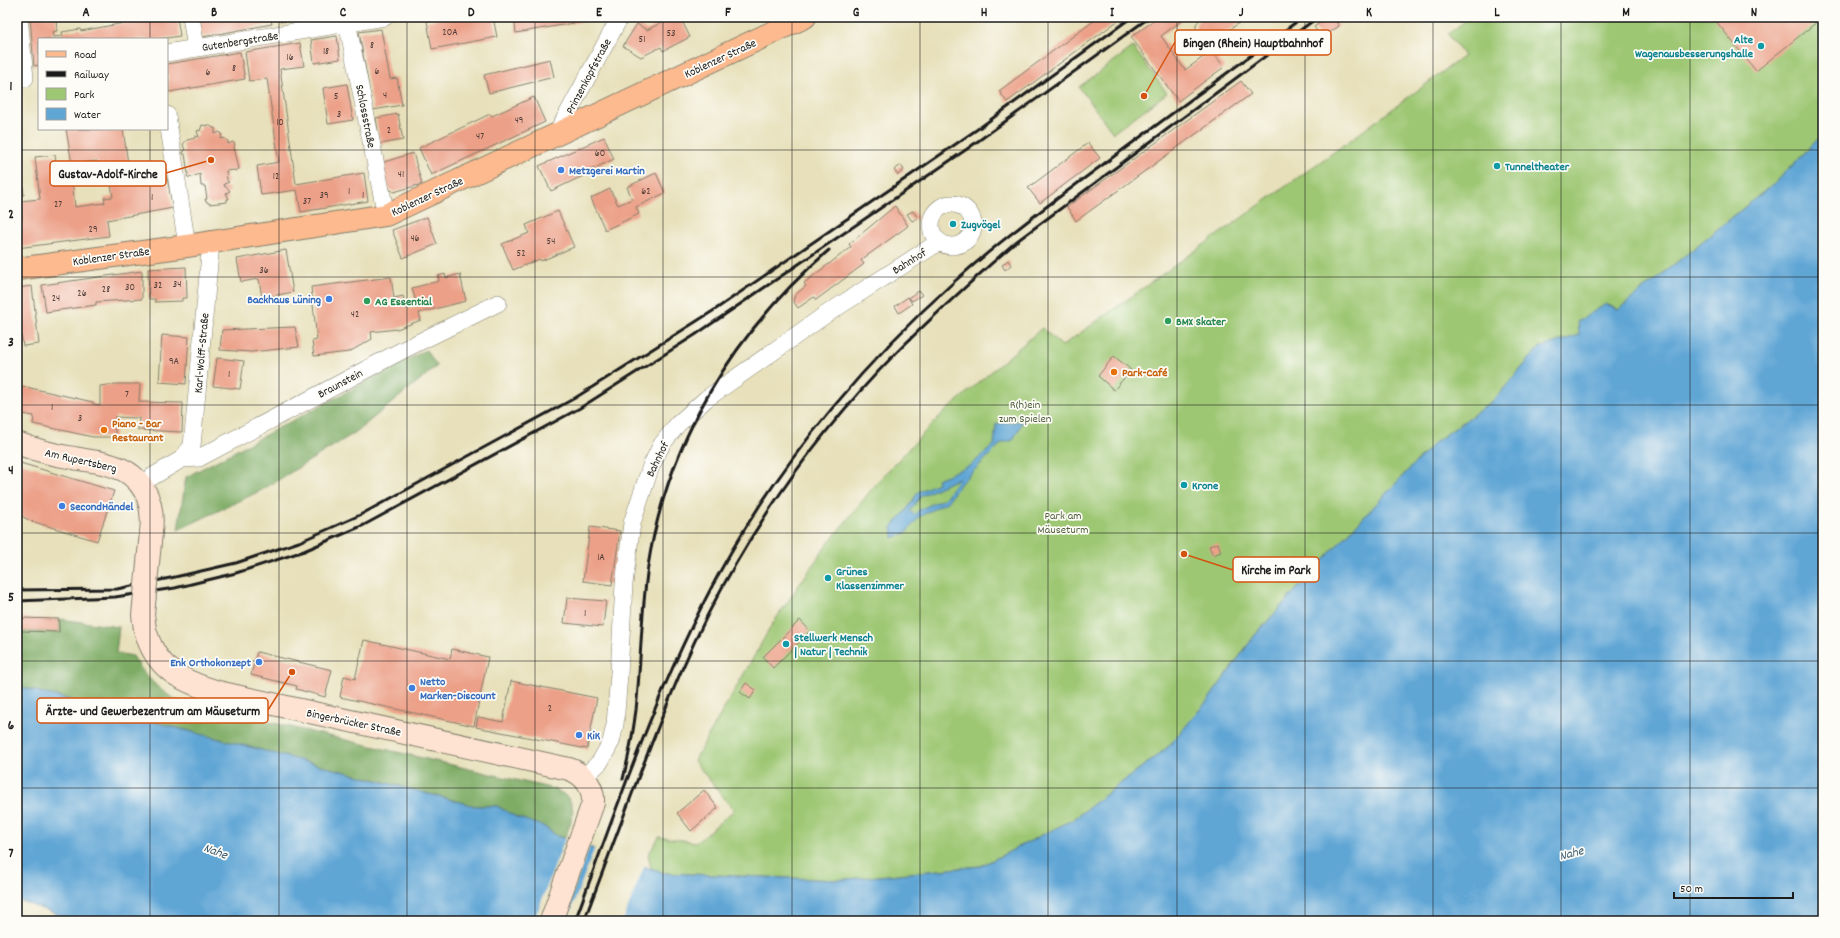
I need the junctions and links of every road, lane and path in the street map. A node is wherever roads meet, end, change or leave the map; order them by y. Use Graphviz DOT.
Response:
graph roads {
  1 [pos="19,17"];
  2 [pos="191,17"];
  3 [pos="385,17"];
  4 [pos="620,17"];
  5 [pos="806,17"];
  6 [pos="347,20"];
  7 [pos="196,48"];
  8 [pos="168,53"];
  9 [pos="27,77"];
  10 [pos="168,122"];
  11 [pos="556,135"];
  12 [pos="386,215"];
  13 [pos="939,242"];
  14 [pos="211,243"];
  15 [pos="186,246"];
  16 [pos="17,269"];
  17 [pos="498,302"];
  18 [pos="17,443"];
  19 [pos="182,459"];
  20 [pos="140,484"];
  21 [pos="583,778"];
  22 [pos="550,921"];
  1 -- 9 [label="street"];
  2 -- 7 [label="street"];
  3 -- 6 [label="street, Gutenbergstraße"];
  4 -- 11 [label="street, Prinzenkopfstraße"];
  5 -- 11 [label="main road, Koblenzer Straße"];
  6 -- 7 [label="street, Gutenbergstraße"];
  6 -- 12 [label="street, Schlossstraße"];
  7 -- 8 [label="street, Gutenbergstraße"];
  10 -- 15 [label="street"];
  11 -- 12 [label="main road, Koblenzer Straße"];
  12 -- 14 [label="main road, Koblenzer Straße"];
  13 -- 21 [label="street, Bahnhof"];
  14 -- 15 [label="main road, Koblenzer Straße"];
  14 -- 19 [label="street, Karl-Wolff-Straße"];
  15 -- 16 [label="main road, Koblenzer Straße"];
  17 -- 19 [label="street, Braunstein"];
  18 -- 20 [label="main road, Am Rupertsberg"];
  19 -- 20 [label="street"];
  20 -- 21 [label="main road, Bingerbrücker Straße, bridge"];
  21 -- 22 [label="main road"];
}
